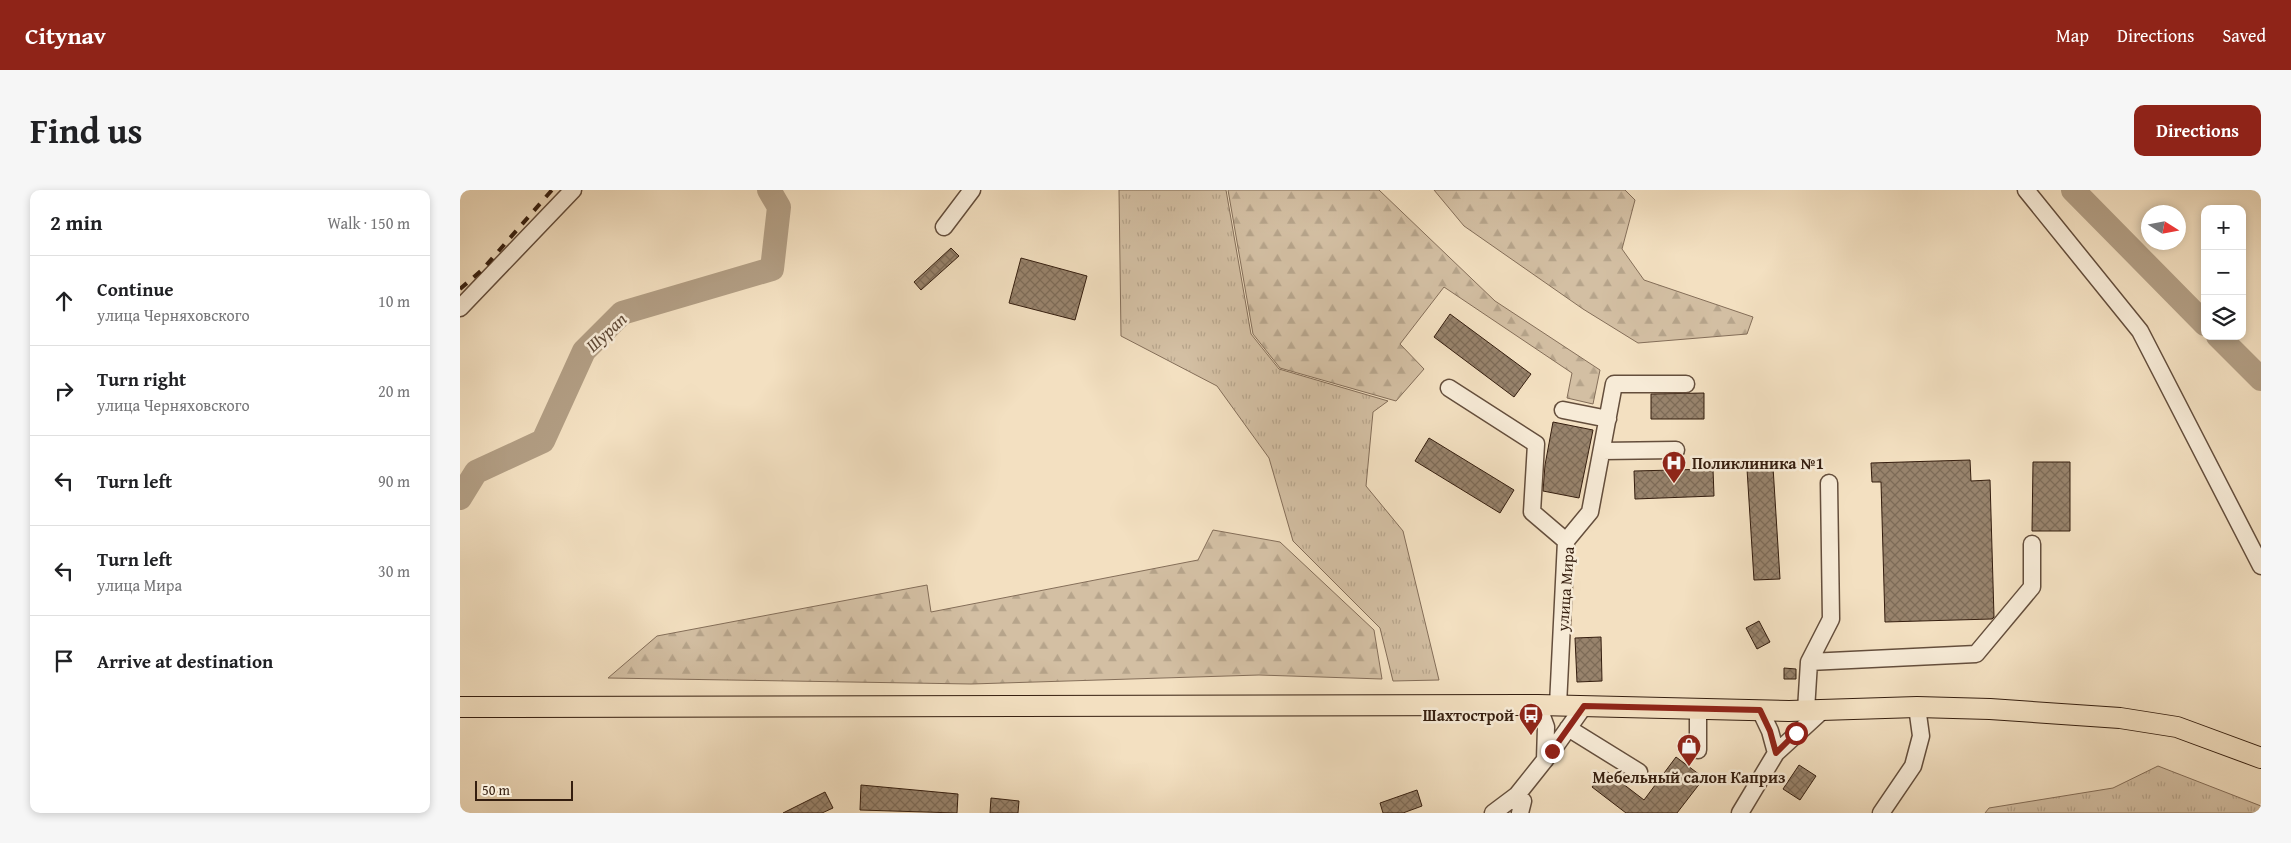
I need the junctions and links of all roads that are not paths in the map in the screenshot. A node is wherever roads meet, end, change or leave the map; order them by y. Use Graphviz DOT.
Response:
graph roads {
  1 [pos="573,190"];
  2 [pos="972,190"];
  3 [pos="2026,190"];
  4 [pos="944,227"];
  5 [pos="460,308"];
  6 [pos="1686,384"];
  7 [pos="1449,388"];
  8 [pos="1563,410"];
  9 [pos="1608,419"];
  10 [pos="1676,450"];
  11 [pos="1602,451"];
  12 [pos="1829,483"];
  13 [pos="1566,541"];
  14 [pos="2032,544"];
  15 [pos="2261,566"];
  16 [pos="1808,662"];
  17 [pos="1548,705"];
  18 [pos="1584,706"];
  19 [pos="1917,707"];
  20 [pos="460,708"];
  21 [pos="1698,709"];
  22 [pos="1760,710"];
  23 [pos="1815,710"];
  24 [pos="1568,728"];
  25 [pos="1698,750"];
  26 [pos="1776,753"];
  27 [pos="2261,758"];
  28 [pos="1545,760"];
  29 [pos="1639,772"];
  30 [pos="1517,795"];
  31 [pos="1493,813"];
  32 [pos="1520,813"];
  33 [pos="1740,813"];
  34 [pos="1881,813"];
  1 -- 5 [label="street"];
  2 -- 4 [label="street"];
  3 -- 15 [label="street"];
  6 -- 9 [label="street, улица Мира"];
  7 -- 13 [label="street"];
  8 -- 9 [label="street"];
  9 -- 11 [label="street, улица Мира"];
  10 -- 11 [label="street"];
  11 -- 13 [label="street, улица Мира"];
  12 -- 16 [label="street"];
  13 -- 17 [label="street, улица Мира"];
  14 -- 16 [label="street"];
  16 -- 23 [label="street"];
  17 -- 18 [label="main road"];
  17 -- 20 [label="main road"];
  17 -- 28 [label="street, улица Мира"];
  18 -- 21 [label="main road"];
  18 -- 24 [label="street"];
  19 -- 23 [label="main road"];
  19 -- 27 [label="main road"];
  19 -- 34 [label="street"];
  21 -- 22 [label="main road"];
  21 -- 25 [label="street"];
  22 -- 23 [label="main road"];
  22 -- 26 [label="street"];
  23 -- 26 [label="street"];
  24 -- 28 [label="street"];
  24 -- 29 [label="street"];
  26 -- 33 [label="street"];
  28 -- 30 [label="street"];
  30 -- 31 [label="street"];
  30 -- 32 [label="street"];
}
